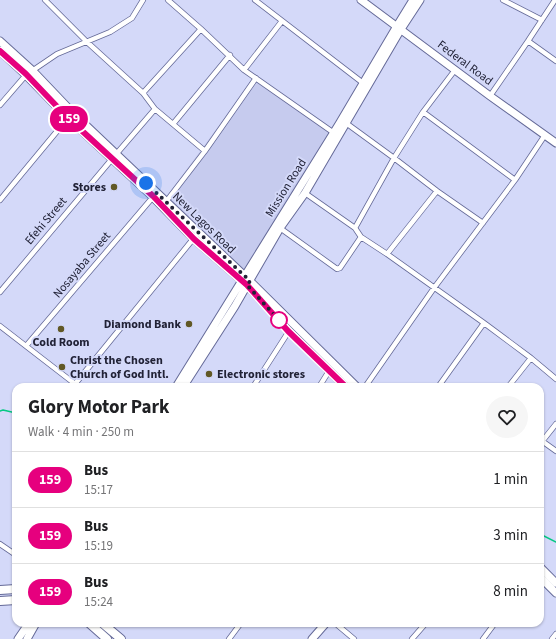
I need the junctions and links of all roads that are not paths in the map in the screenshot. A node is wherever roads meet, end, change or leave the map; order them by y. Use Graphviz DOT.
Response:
graph roads {
  1 [pos="45,0"];
  2 [pos="168,0"];
  3 [pos="255,0"];
  4 [pos="361,0"];
  5 [pos="413,0"];
  6 [pos="420,0"];
  7 [pos="503,0"];
  8 [pos="554,0"];
  9 [pos="141,1"];
  10 [pos="542,20"];
  11 [pos="282,21"];
  12 [pos="399,28"];
  13 [pos="202,29"];
  14 [pos="0,41"];
  15 [pos="528,41"];
  16 [pos="87,42"];
  17 [pos="0,51"];
  18 [pos="230,56"];
  19 [pos="556,61"];
  20 [pos="244,70"];
  21 [pos="455,70"];
  22 [pos="29,72"];
  23 [pos="256,78"];
  24 [pos="363,83"];
  25 [pos="143,93"];
  26 [pos="490,96"];
  27 [pos="0,105"];
  28 [pos="155,109"];
  29 [pos="423,112"];
  30 [pos="68,118"];
  31 [pos="346,123"];
  32 [pos="173,124"];
  33 [pos="334,133"];
  34 [pos="545,135"];
  35 [pos="556,143"];
  36 [pos="205,151"];
  37 [pos="114,157"];
  38 [pos="394,158"];
  39 [pos="515,180"];
  40 [pos="437,191"];
  41 [pos="305,193"];
  42 [pos="153,196"];
  43 [pos="0,200"];
  44 [pos="164,204"];
  45 [pos="483,223"];
  46 [pos="280,228"];
  47 [pos="355,228"];
  48 [pos="196,236"];
  49 [pos="361,238"];
  50 [pos="387,254"];
  51 [pos="246,281"];
  52 [pos="434,288"];
  53 [pos="0,292"];
  54 [pos="484,323"];
  55 [pos="0,326"];
  56 [pos="288,331"];
  57 [pos="26,346"];
  58 [pos="531,358"];
  59 [pos="329,371"];
  60 [pos="556,379"];
  61 [pos="74,383"];
  62 [pos="79,383"];
  63 [pos="179,383"];
  64 [pos="185,383"];
  65 [pos="256,383"];
  66 [pos="322,383"];
  67 [pos="342,383"];
  68 [pos="353,383"];
  69 [pos="368,383"];
  70 [pos="441,383"];
  71 [pos="511,383"];
  72 [pos="556,424"];
  73 [pos="544,438"];
  74 [pos="544,444"];
  75 [pos="556,451"];
  76 [pos="0,544"];
  77 [pos="12,552"];
  78 [pos="544,570"];
  79 [pos="544,581"];
  80 [pos="556,583"];
  81 [pos="12,589"];
  82 [pos="0,590"];
  83 [pos="556,593"];
  84 [pos="12,600"];
  85 [pos="0,601"];
  86 [pos="26,627"];
  87 [pos="34,627"];
  88 [pos="94,627"];
  89 [pos="107,627"];
  90 [pos="238,627"];
  91 [pos="322,627"];
  92 [pos="340,627"];
  93 [pos="422,627"];
  94 [pos="492,627"];
  95 [pos="556,634"];
  96 [pos="18,639"];
  97 [pos="26,639"];
  98 [pos="108,639"];
  99 [pos="121,639"];
  100 [pos="229,639"];
  101 [pos="312,639"];
  102 [pos="354,639"];
  103 [pos="412,639"];
  104 [pos="483,639"];
  105 [pos="552,639"];
  1 -- 16 [label="street"];
  2 -- 13 [label="street"];
  3 -- 11 [label="street"];
  4 -- 12 [label="street, Federal Road"];
  5 -- 12 [label="street, Mission Road"];
  6 -- 12 [label="street, Mission Road"];
  7 -- 10 [label="street"];
  8 -- 10 [label="street"];
  9 -- 16 [label="street"];
  10 -- 15 [label="street"];
  11 -- 20 [label="street"];
  11 -- 24 [label="street"];
  12 -- 21 [label="street, Federal Road"];
  12 -- 24 [label="street, Mission Road"];
  12 -- 31 [label="street, Mission Road"];
  13 -- 18 [label="street"];
  13 -- 25 [label="street"];
  14 -- 22 [label="street, New Lagos Road"];
  15 -- 19 [label="street"];
  15 -- 26 [label="street"];
  16 -- 22 [label="street"];
  16 -- 25 [label="street"];
  17 -- 22 [label="street, New Lagos Road"];
  18 -- 20 [label="street"];
  18 -- 32 [label="street"];
  20 -- 23 [label="street"];
  21 -- 26 [label="street, Federal Road"];
  21 -- 29 [label="street"];
  22 -- 27 [label="street"];
  22 -- 30 [label="street, New Lagos Road"];
  22 -- 37 [label="street, New Lagos Road"];
  23 -- 33 [label="street"];
  23 -- 36 [label="street"];
  24 -- 33 [label="street, Mission Road"];
  25 -- 28 [label="street"];
  26 -- 34 [label="street, Federal Road"];
  28 -- 32 [label="street"];
  28 -- 37 [label="street, Efehi Street"];
  29 -- 38 [label="street"];
  29 -- 39 [label="street"];
  30 -- 37 [label="street, New Lagos Road"];
  30 -- 43 [label="street"];
  31 -- 38 [label="street"];
  31 -- 41 [label="street, Mission Road"];
  32 -- 36 [label="street"];
  33 -- 51 [label="street, Mission Road"];
  34 -- 35 [label="street, Federal Road"];
  34 -- 39 [label="street"];
  36 -- 44 [label="street"];
  37 -- 42 [label="street, New Lagos Road"];
  37 -- 44 [label="street, New Lagos Road"];
  37 -- 53 [label="street, Efehi Street"];
  38 -- 40 [label="street"];
  38 -- 47 [label="street"];
  39 -- 45 [label="street"];
  40 -- 45 [label="street"];
  40 -- 50 [label="street"];
  41 -- 46 [label="street, Mission Road"];
  41 -- 47 [label="street"];
  42 -- 44 [label="street, New Lagos Road"];
  42 -- 57 [label="street, Nosayaba Street"];
  44 -- 48 [label="street, New Lagos Road"];
  45 -- 52 [label="street"];
  46 -- 49 [label="street"];
  46 -- 51 [label="street, Mission Road"];
  47 -- 49 [label="street"];
  48 -- 51 [label="street, New Lagos Road"];
  48 -- 62 [label="street"];
  49 -- 50 [label="street"];
  50 -- 52 [label="street"];
  51 -- 56 [label="street, New Lagos Road"];
  51 -- 63 [label="street, Mission Road"];
  51 -- 64 [label="street, Mission Road"];
  51 -- 68 [label="street, New Lagos Road"];
  52 -- 54 [label="street"];
  52 -- 69 [label="street"];
  54 -- 58 [label="street"];
  54 -- 70 [label="street"];
  55 -- 57 [label="street"];
  56 -- 59 [label="street, New Lagos Road"];
  56 -- 65 [label="street"];
  57 -- 61 [label="street"];
  58 -- 60 [label="street"];
  58 -- 71 [label="street"];
  59 -- 66 [label="street"];
  59 -- 67 [label="street, New Lagos Road"];
  72 -- 73 [label="street"];
  74 -- 75 [label="street"];
  76 -- 77 [label="street"];
  78 -- 80 [label="street"];
  79 -- 83 [label="street"];
  81 -- 82 [label="highway"];
  84 -- 85 [label="highway"];
  86 -- 96 [label="street"];
  87 -- 97 [label="street"];
  88 -- 98 [label="highway"];
  89 -- 99 [label="highway"];
  90 -- 100 [label="street"];
  91 -- 101 [label="street"];
  92 -- 102 [label="street"];
  93 -- 103 [label="street"];
  94 -- 104 [label="street"];
  95 -- 105 [label="street"];
}
